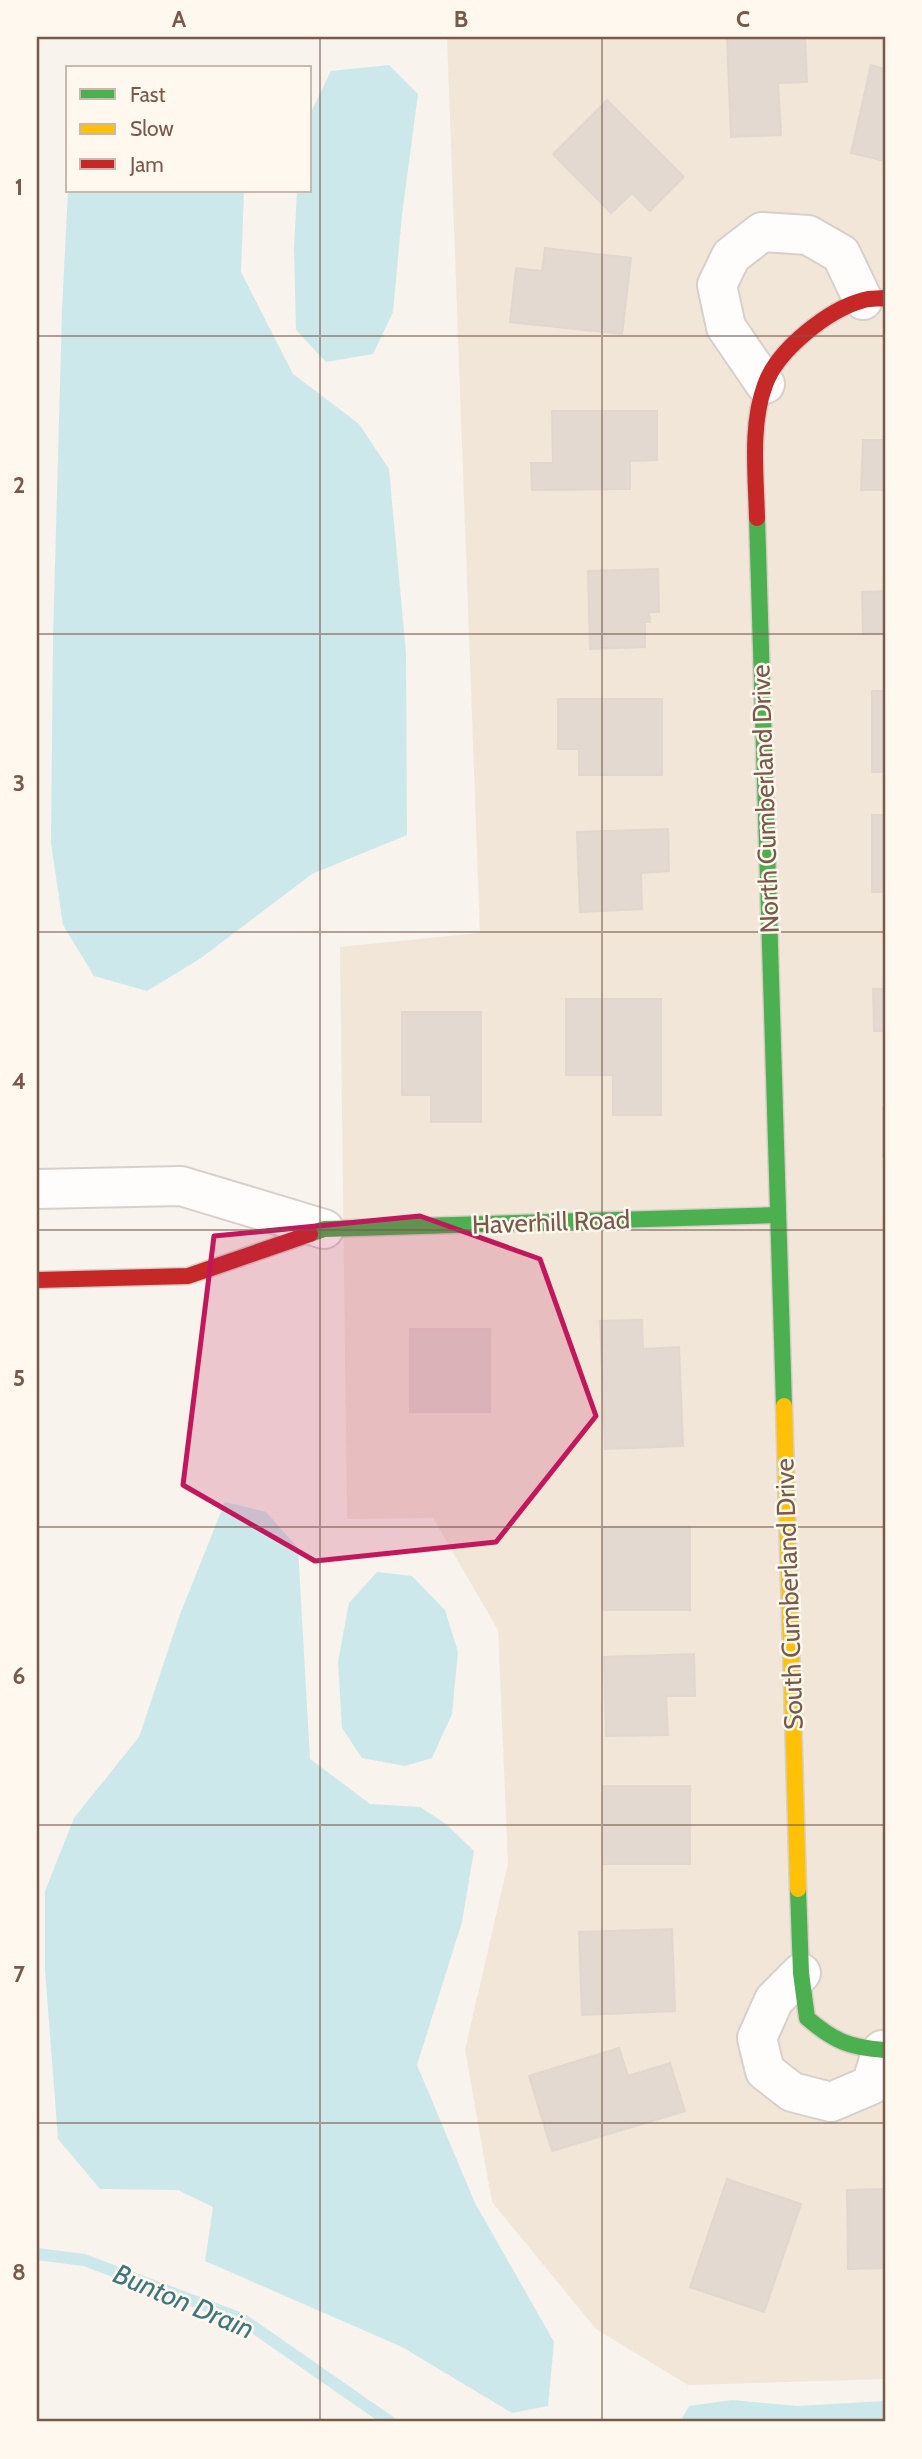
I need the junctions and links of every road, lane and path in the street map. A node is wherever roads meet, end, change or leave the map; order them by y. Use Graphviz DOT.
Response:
graph roads {
  1 [pos="874,299"];
  2 [pos="765,384"];
  3 [pos="37,1189"];
  4 [pos="777,1215"];
  5 [pos="324,1230"];
  6 [pos="37,1280"];
  7 [pos="801,1973"];
  8 [pos="884,2050"];
  1 -- 2 [label="street, North Cumberland Drive"];
  1 -- 2 [label="street, North Cumberland Drive"];
  2 -- 4 [label="street, North Cumberland Drive"];
  3 -- 5 [label="street, Haverhill Road"];
  4 -- 5 [label="street, Haverhill Road"];
  4 -- 7 [label="street, South Cumberland Drive"];
  5 -- 6 [label="street, Haverhill Road"];
  7 -- 8 [label="street, South Cumberland Drive"];
  7 -- 8 [label="street, South Cumberland Drive"];
}
